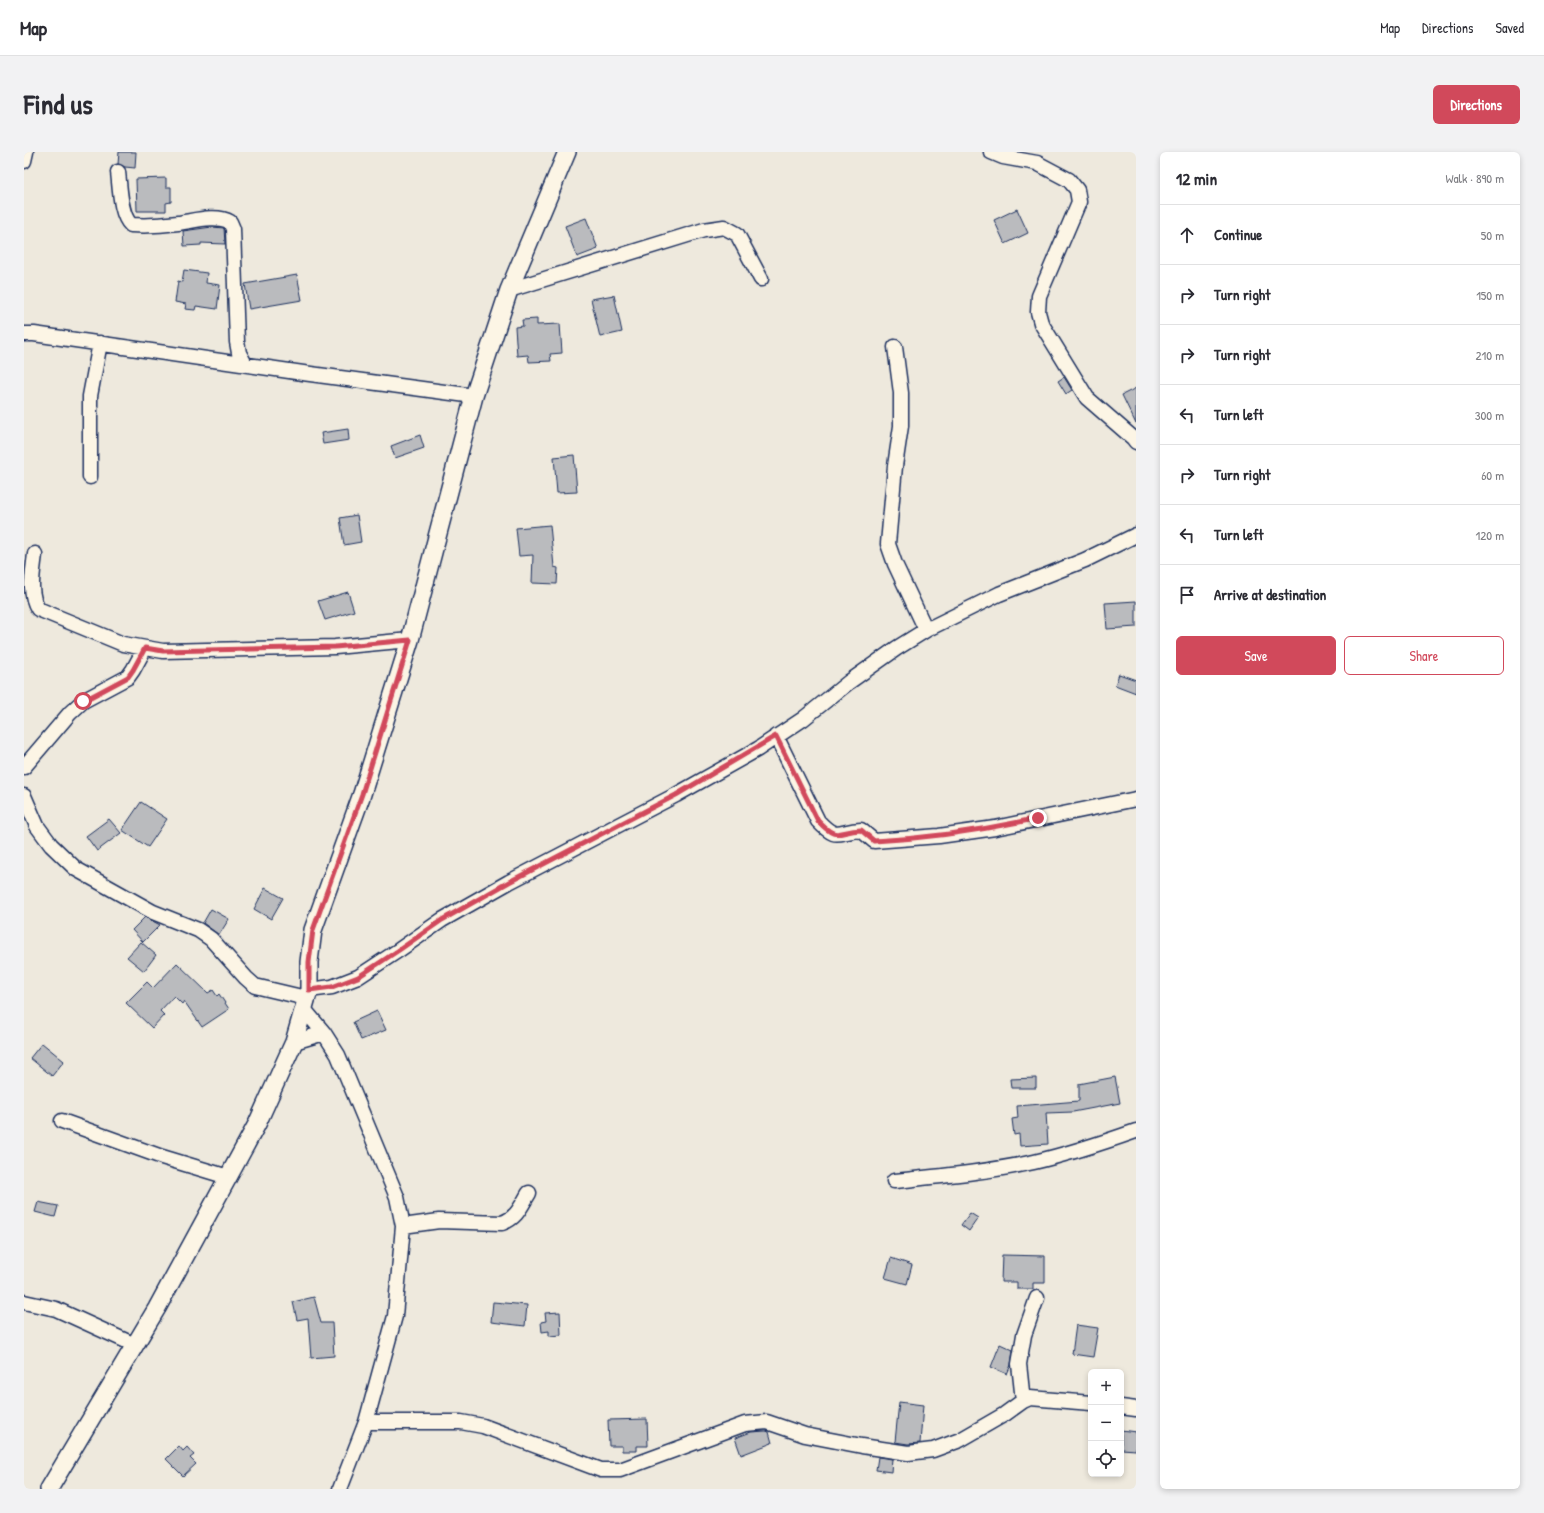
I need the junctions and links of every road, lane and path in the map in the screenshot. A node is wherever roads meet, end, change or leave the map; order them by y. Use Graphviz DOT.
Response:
graph roads {
  1 [pos="26,152"];
  2 [pos="567,152"];
  3 [pos="991,152"];
  4 [pos="24,161"];
  5 [pos="118,172"];
  6 [pos="761,279"];
  7 [pos="508,290"];
  8 [pos="24,334"];
  9 [pos="100,343"];
  10 [pos="896,347"];
  11 [pos="246,364"];
  12 [pos="474,396"];
  13 [pos="1136,442"];
  14 [pos="90,477"];
  15 [pos="1136,536"];
  16 [pos="35,554"];
  17 [pos="926,630"];
  18 [pos="410,640"];
  19 [pos="145,648"];
  20 [pos="776,736"];
  21 [pos="24,767"];
  22 [pos="24,796"];
  23 [pos="1136,799"];
  24 [pos="306,999"];
  25 [pos="324,1032"];
  26 [pos="294,1042"];
  27 [pos="62,1121"];
  28 [pos="1136,1132"];
  29 [pos="228,1177"];
  30 [pos="894,1181"];
  31 [pos="529,1193"];
  32 [pos="403,1226"];
  33 [pos="1037,1298"];
  34 [pos="24,1302"];
  35 [pos="135,1345"];
  36 [pos="1023,1401"];
  37 [pos="1088,1403"];
  38 [pos="1124,1407"];
  39 [pos="1136,1409"];
  40 [pos="366,1422"];
  41 [pos="49,1489"];
  42 [pos="340,1489"];
  1 -- 4 [label="street"];
  2 -- 7 [label="street"];
  3 -- 13 [label="street"];
  5 -- 11 [label="street"];
  6 -- 7 [label="street"];
  7 -- 12 [label="street"];
  8 -- 9 [label="street"];
  9 -- 11 [label="street"];
  9 -- 14 [label="street"];
  10 -- 17 [label="street"];
  11 -- 12 [label="street"];
  12 -- 18 [label="street"];
  15 -- 17 [label="street"];
  16 -- 19 [label="street"];
  17 -- 20 [label="street"];
  18 -- 19 [label="street"];
  18 -- 24 [label="street"];
  19 -- 21 [label="street"];
  20 -- 23 [label="street"];
  20 -- 24 [label="street"];
  22 -- 24 [label="street"];
  24 -- 25 [label="street"];
  24 -- 26 [label="street"];
  25 -- 26 [label="street"];
  25 -- 32 [label="street"];
  26 -- 29 [label="street"];
  27 -- 29 [label="street"];
  28 -- 30 [label="street"];
  29 -- 35 [label="street"];
  31 -- 32 [label="street"];
  32 -- 40 [label="street"];
  33 -- 36 [label="street"];
  34 -- 35 [label="street"];
  35 -- 41 [label="street"];
  36 -- 37 [label="street"];
  36 -- 40 [label="street"];
  38 -- 39 [label="street"];
  40 -- 42 [label="street"];
}
